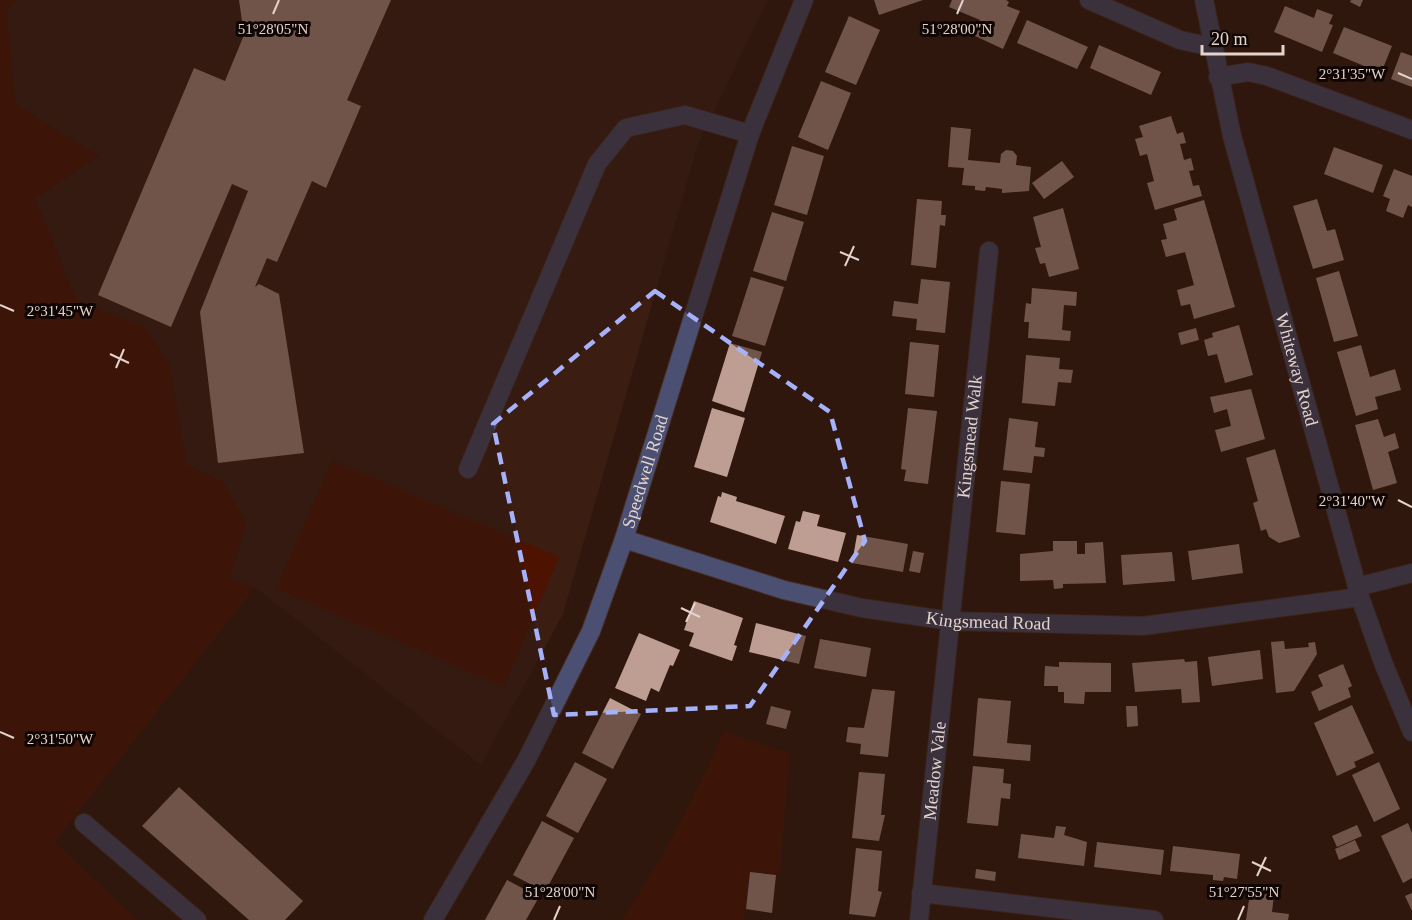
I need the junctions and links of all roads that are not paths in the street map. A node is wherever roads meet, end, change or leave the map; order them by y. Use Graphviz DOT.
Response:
graph roads {
  1 [pos="804,0"];
  2 [pos="1089,0"];
  3 [pos="1204,0"];
  4 [pos="1212,47"];
  5 [pos="1218,77"];
  6 [pos="1412,130"];
  7 [pos="750,134"];
  8 [pos="989,251"];
  9 [pos="468,469"];
  10 [pos="624,538"];
  11 [pos="1412,573"];
  12 [pos="1359,592"];
  13 [pos="951,621"];
  14 [pos="1412,732"];
  15 [pos="84,823"];
  16 [pos="921,892"];
  17 [pos="197,920"];
  18 [pos="433,920"];
  19 [pos="919,920"];
  20 [pos="1154,920"];
  1 -- 7 [label="street, Speedwell Road"];
  2 -- 4 [label="street"];
  3 -- 4 [label="street, Whiteway Road"];
  4 -- 5 [label="street, Whiteway Road"];
  5 -- 6 [label="street"];
  5 -- 12 [label="street, Whiteway Road"];
  7 -- 9 [label="street"];
  7 -- 10 [label="street, Speedwell Road"];
  8 -- 13 [label="street, Kingsmead Walk"];
  10 -- 13 [label="street, Kingsmead Road"];
  10 -- 18 [label="street, Speedwell Road"];
  11 -- 12 [label="street, Kingsmead Road"];
  12 -- 13 [label="street, Kingsmead Road"];
  12 -- 14 [label="street, Whiteway Road"];
  13 -- 16 [label="street, Meadow Vale"];
  15 -- 17 [label="street"];
  16 -- 19 [label="street, Meadow Vale"];
  16 -- 20 [label="street"];
}
